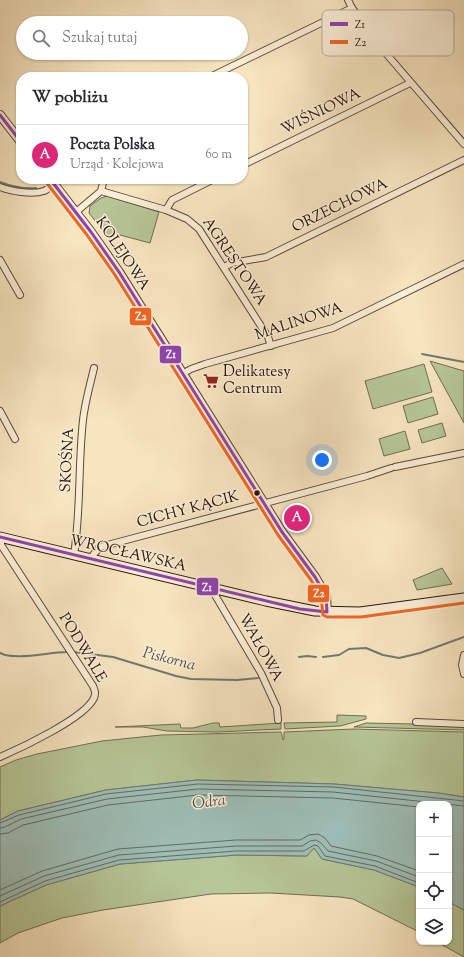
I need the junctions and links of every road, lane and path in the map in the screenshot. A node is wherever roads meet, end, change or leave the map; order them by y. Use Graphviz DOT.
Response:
graph roads {
  1 [pos="348,0"];
  2 [pos="352,8"];
  3 [pos="348,10"];
  4 [pos="322,23"];
  5 [pos="388,56"];
  6 [pos="248,59"];
  7 [pos="245,60"];
  8 [pos="220,72"];
  9 [pos="410,83"];
  10 [pos="0,115"];
  11 [pos="16,136"];
  12 [pos="464,144"];
  13 [pos="464,160"];
  14 [pos="248,163"];
  15 [pos="50,184"];
  16 [pos="54,184"];
  17 [pos="103,184"];
  18 [pos="204,184"];
  19 [pos="0,187"];
  20 [pos="101,191"];
  21 [pos="166,210"];
  22 [pos="76,212"];
  23 [pos="0,260"];
  24 [pos="464,264"];
  25 [pos="224,267"];
  26 [pos="20,295"];
  27 [pos="271,346"];
  28 [pos="94,368"];
  29 [pos="182,374"];
  30 [pos="0,411"];
  31 [pos="15,439"];
  32 [pos="464,453"];
  33 [pos="263,504"];
  34 [pos="1,537"];
  35 [pos="74,555"];
  36 [pos="92,560"];
  37 [pos="217,589"];
  38 [pos="464,598"];
  39 [pos="327,612"];
  40 [pos="464,655"];
  41 [pos="464,674"];
  42 [pos="278,720"];
  43 [pos="416,722"];
  44 [pos="464,724"];
  45 [pos="0,757"];
  1 -- 2 [label="street"];
  2 -- 3 [label="street"];
  4 -- 6 [label="street"];
  5 -- 9 [label="street"];
  7 -- 8 [label="street"];
  9 -- 12 [label="street"];
  9 -- 14 [label="street, WIŚNIOWA"];
  10 -- 11 [label="street"];
  13 -- 25 [label="street, ORZECHOWA"];
  15 -- 19 [label="street"];
  16 -- 22 [label="street, KOLEJOWA"];
  17 -- 20 [label="street"];
  18 -- 21 [label="street"];
  20 -- 21 [label="street, AGRESTOWA"];
  20 -- 22 [label="street"];
  21 -- 25 [label="street, AGRESTOWA"];
  22 -- 29 [label="street, KOLEJOWA"];
  23 -- 26 [label="street"];
  24 -- 27 [label="street, MALINOWA"];
  25 -- 27 [label="street, AGRESTOWA"];
  27 -- 29 [label="street, MALINOWA"];
  28 -- 35 [label="street, SKOŚNA"];
  29 -- 33 [label="street, KOLEJOWA"];
  30 -- 31 [label="street"];
  32 -- 33 [label="street, CICHY KĄCIK"];
  33 -- 36 [label="street, CICHY KĄCIK"];
  33 -- 39 [label="street, KOLEJOWA"];
  34 -- 35 [label="main road, WROCŁAWSKA"];
  34 -- 45 [label="street, PODWALE"];
  35 -- 36 [label="main road, WROCŁAWSKA"];
  36 -- 37 [label="main road, WROCŁAWSKA"];
  37 -- 39 [label="main road, WROCŁAWSKA"];
  37 -- 42 [label="street, WAŁOWA"];
  38 -- 39 [label="main road, WROCŁAWSKA"];
  40 -- 41 [label="street"];
  43 -- 44 [label="street"];
}
